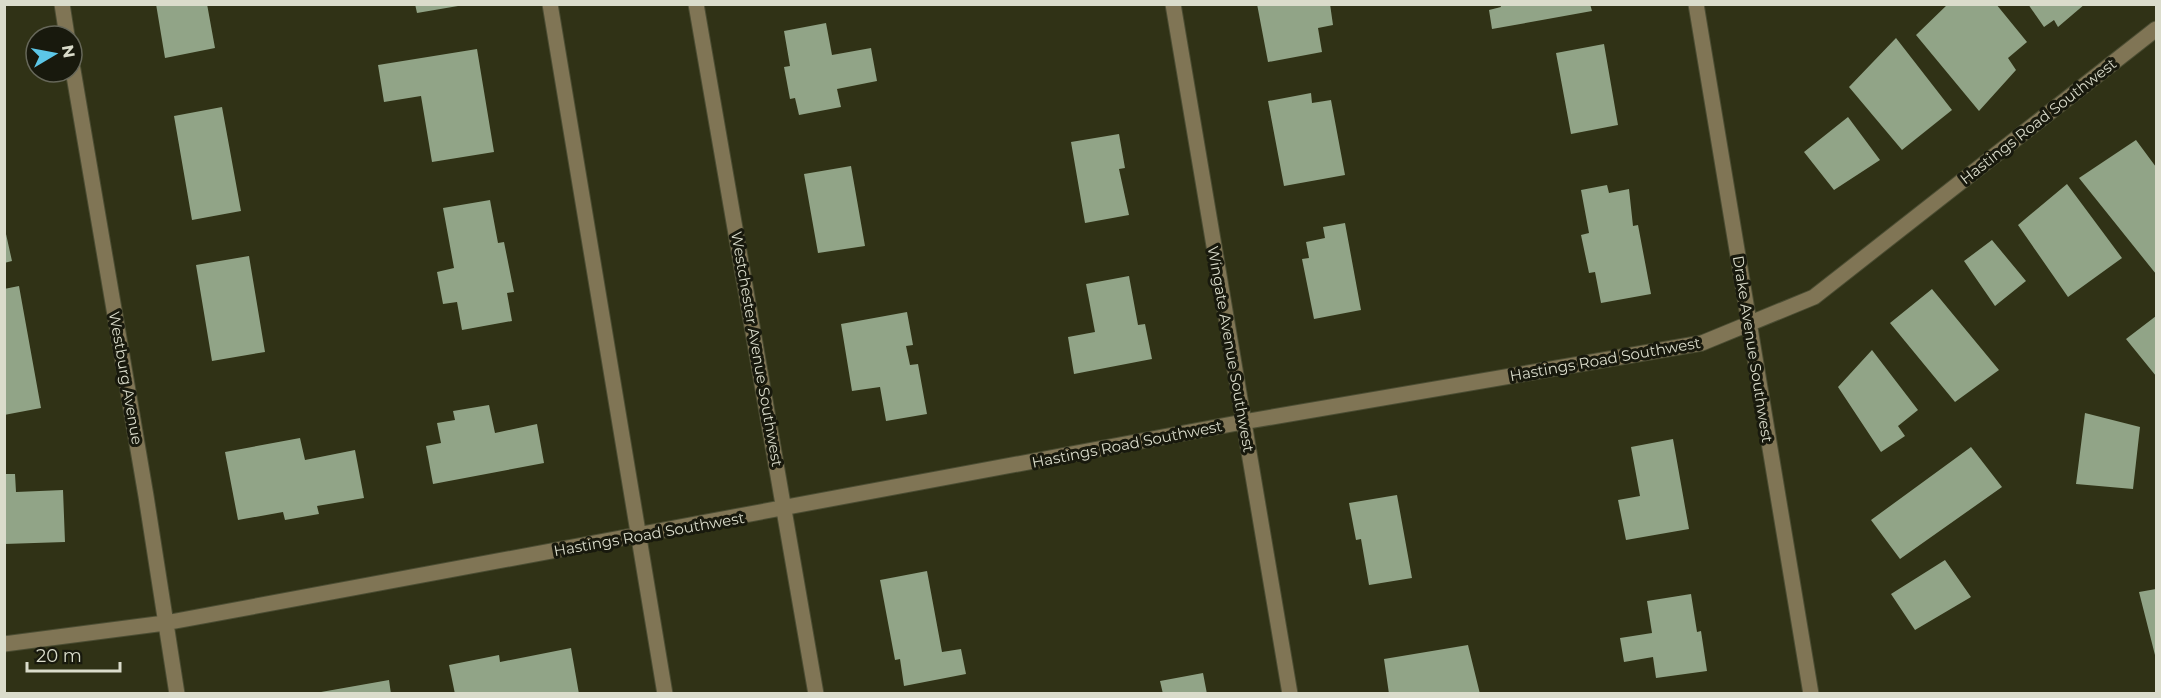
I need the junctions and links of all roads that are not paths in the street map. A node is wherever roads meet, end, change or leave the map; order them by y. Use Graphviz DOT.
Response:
graph roads {
  1 [pos="62,4"];
  2 [pos="550,4"];
  3 [pos="696,4"];
  4 [pos="1173,4"];
  5 [pos="1696,4"];
  6 [pos="65,24"];
  7 [pos="2157,29"];
  8 [pos="75,84"];
  9 [pos="1749,323"];
  10 [pos="1243,422"];
  11 [pos="785,508"];
  12 [pos="637,536"];
  13 [pos="165,623"];
  14 [pos="4,644"];
  15 [pos="177,693"];
  16 [pos="665,693"];
  17 [pos="816,693"];
  18 [pos="1290,693"];
  19 [pos="1811,693"];
  1 -- 6 [label="street"];
  2 -- 12 [label="street"];
  3 -- 11 [label="street, Westchester Avenue Southwest"];
  4 -- 10 [label="street, Wingate Avenue Southwest"];
  5 -- 9 [label="street, Drake Avenue Southwest"];
  7 -- 9 [label="street, Hastings Road Southwest"];
  8 -- 13 [label="street, Westburg Avenue"];
  9 -- 10 [label="street, Hastings Road Southwest"];
  9 -- 19 [label="street, Drake Avenue Southwest"];
  10 -- 11 [label="street, Hastings Road Southwest"];
  10 -- 18 [label="street, Wingate Avenue Southwest"];
  11 -- 12 [label="street, Hastings Road Southwest"];
  11 -- 17 [label="street, Westchester Avenue Southwest"];
  12 -- 13 [label="street, Hastings Road Southwest"];
  12 -- 16 [label="street"];
  13 -- 14 [label="street, Hastings Road Southwest"];
  13 -- 15 [label="street, Westburg Avenue"];
}
